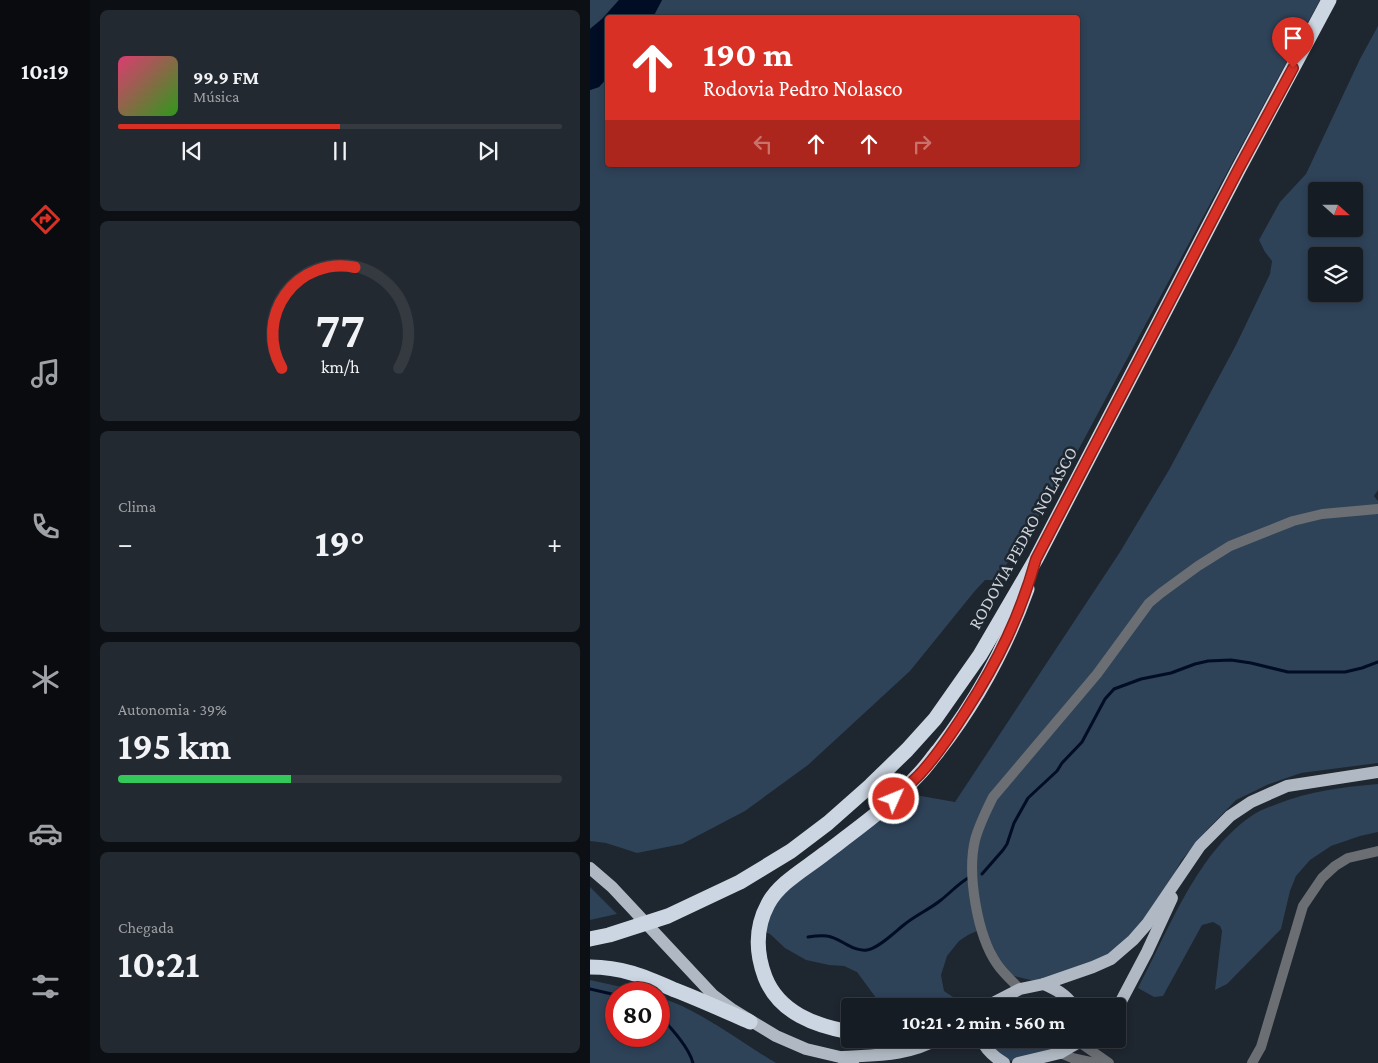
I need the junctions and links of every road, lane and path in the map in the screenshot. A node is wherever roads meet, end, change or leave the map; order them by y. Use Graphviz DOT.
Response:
graph roads {
  1 [pos="1329,0"];
  2 [pos="1378,509"];
  3 [pos="1036,559"];
  4 [pos="1378,772"];
  5 [pos="1378,851"];
  6 [pos="590,868"];
  7 [pos="1185,869"];
  8 [pos="590,939"];
  9 [pos="590,966"];
  10 [pos="1044,984"];
  11 [pos="1020,989"];
  12 [pos="1003,998"];
  13 [pos="1067,998"];
  14 [pos="1123,998"];
  15 [pos="750,1022"];
  16 [pos="841,1030"];
  17 [pos="915,1048"];
  18 [pos="986,1048"];
  19 [pos="1068,1048"];
  20 [pos="1090,1048"];
  21 [pos="1060,1053"];
  22 [pos="840,1057"];
  23 [pos="853,1063"];
  24 [pos="1004,1063"];
  25 [pos="1018,1063"];
  26 [pos="1095,1063"];
  27 [pos="1109,1063"];
  28 [pos="1252,1063"];
  1 -- 3 [label="highway, RODOVIA PEDRO NOLASCO"];
  2 -- 11 [label="street"];
  3 -- 8 [label="highway, RODOVIA PEDRO NOLASCO"];
  3 -- 16 [label="highway"];
  4 -- 7 [label="main road"];
  5 -- 28 [label="street"];
  6 -- 15 [label="main road"];
  7 -- 10 [label="main road"];
  7 -- 14 [label="main road"];
  9 -- 15 [label="highway"];
  10 -- 11 [label="main road"];
  10 -- 13 [label="main road"];
  11 -- 12 [label="main road"];
  15 -- 22 [label="main road"];
  17 -- 22 [label="main road"];
  18 -- 24 [label="main road"];
  19 -- 21 [label="main road"];
  20 -- 27 [label="street"];
  21 -- 25 [label="main road"];
  21 -- 26 [label="street"];
  22 -- 23 [label="main road"];
}
